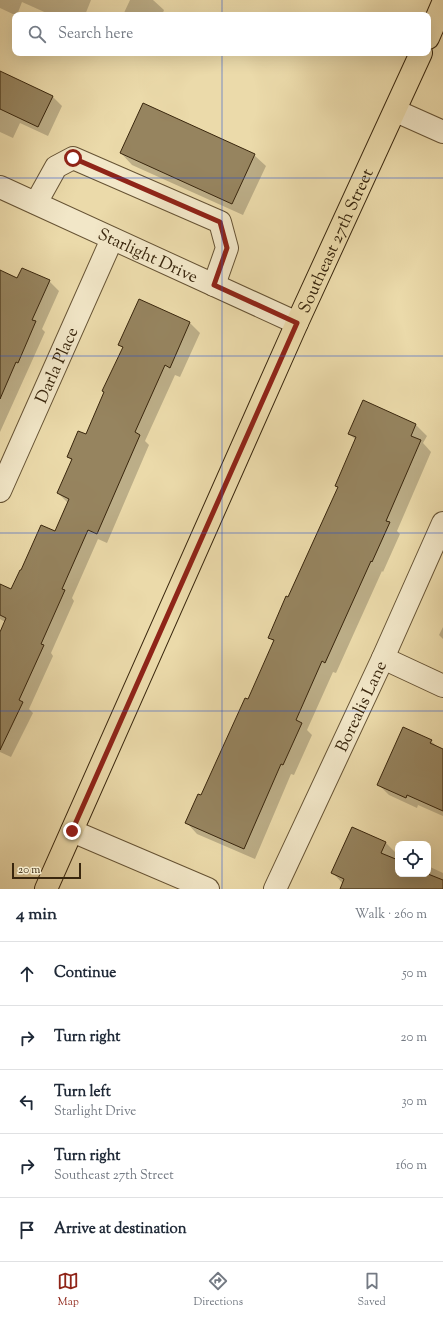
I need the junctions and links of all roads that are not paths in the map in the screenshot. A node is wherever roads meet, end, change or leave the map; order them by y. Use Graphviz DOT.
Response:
graph roads {
  1 [pos="443,3"];
  2 [pos="431,31"];
  3 [pos="420,56"];
  4 [pos="396,111"];
  5 [pos="443,132"];
  6 [pos="0,187"];
  7 [pos="36,203"];
  8 [pos="112,239"];
  9 [pos="214,285"];
  10 [pos="297,323"];
  11 [pos="0,491"];
  12 [pos="443,523"];
  13 [pos="383,658"];
  14 [pos="443,686"];
  15 [pos="72,831"];
  16 [pos="46,889"];
  17 [pos="208,889"];
  18 [pos="275,889"];
  1 -- 2 [label="main road"];
  3 -- 4 [label="main road, Southeast 27th Street"];
  4 -- 5 [label="street"];
  4 -- 10 [label="main road, Southeast 27th Street"];
  6 -- 7 [label="street, Starlight Drive"];
  7 -- 8 [label="street, Starlight Drive"];
  7 -- 9 [label="street"];
  8 -- 9 [label="street, Starlight Drive"];
  8 -- 11 [label="street, Darla Place"];
  9 -- 10 [label="street, Starlight Drive"];
  10 -- 15 [label="main road, Southeast 27th Street"];
  12 -- 13 [label="street, Borealis Lane"];
  13 -- 14 [label="street"];
  13 -- 18 [label="street, Borealis Lane"];
  15 -- 16 [label="main road, Southeast 27th Street"];
  15 -- 17 [label="street"];
}
